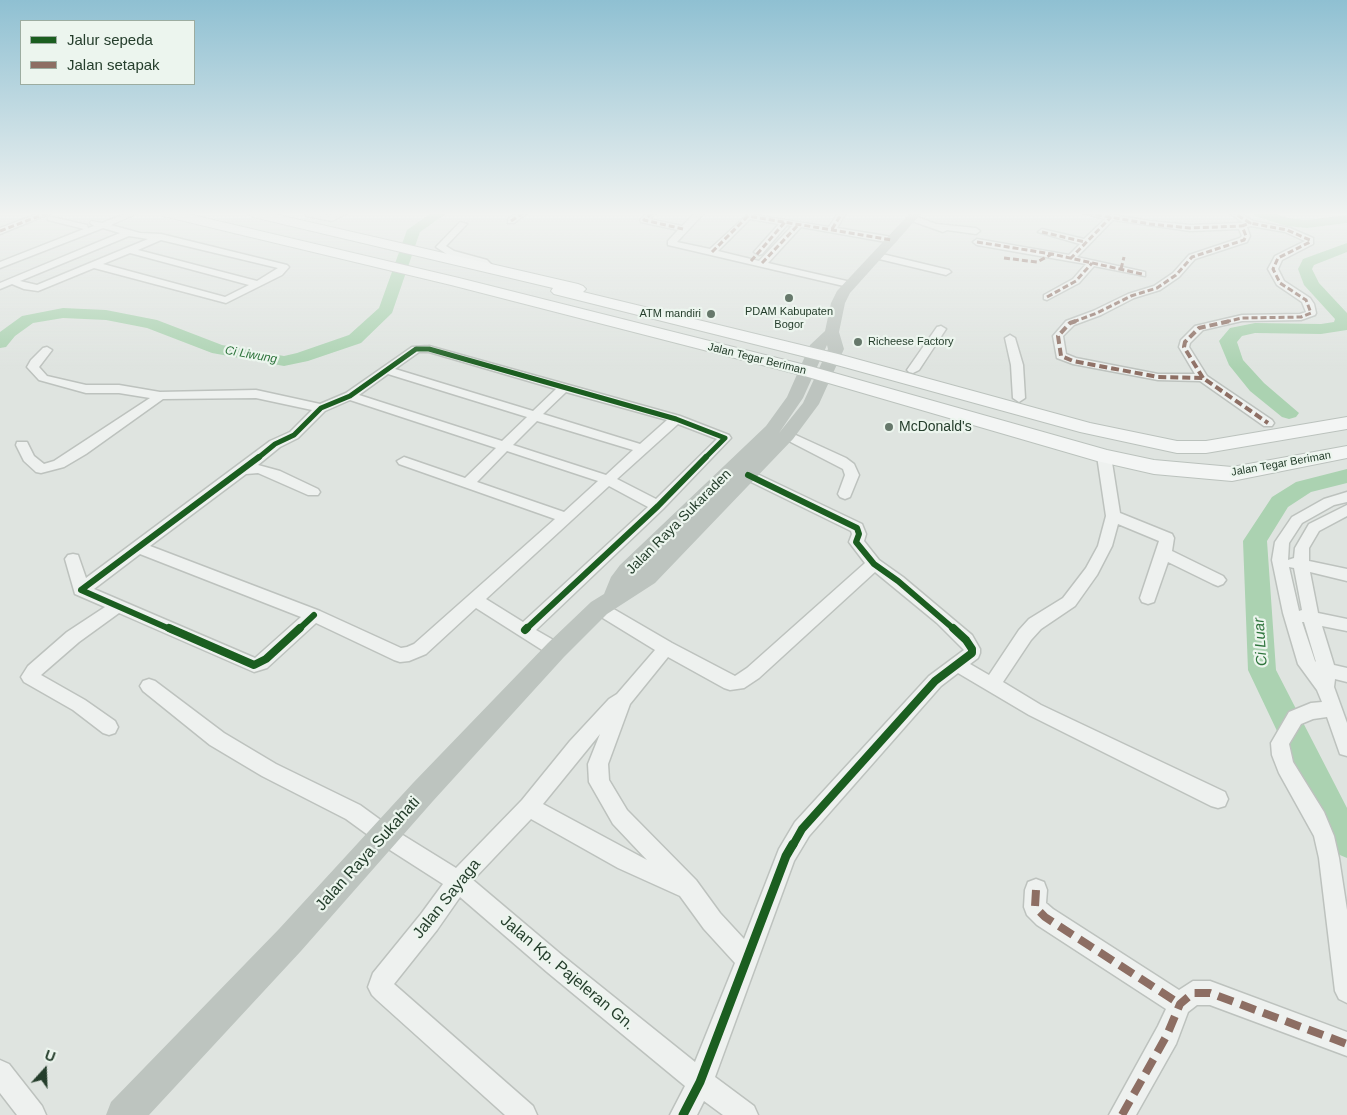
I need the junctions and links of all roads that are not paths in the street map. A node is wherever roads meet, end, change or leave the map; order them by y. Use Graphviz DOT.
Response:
graph roads {
  1 [pos="51,265"];
  2 [pos="94,265"];
  3 [pos="187,265"];
  4 [pos="272,265"];
  5 [pos="439,265"];
  6 [pos="439,265"];
  7 [pos="487,265"];
  8 [pos="766,265"];
  9 [pos="868,265"];
  10 [pos="916,265"];
  11 [pos="1090,265"];
  12 [pos="1100,265"];
  13 [pos="1122,265"];
  14 [pos="1185,265"];
  15 [pos="1275,265"];
  16 [pos="195,267"];
  17 [pos="1121,270"];
  18 [pos="470,272"];
  19 [pos="946,272"];
  20 [pos="1142,274"];
  21 [pos="12,281"];
  22 [pos="160,283"];
  23 [pos="258,284"];
  24 [pos="848,284"];
  25 [pos="0,286"];
  26 [pos="1047,297"];
  27 [pos="941,329"];
  28 [pos="1010,338"];
  29 [pos="47,350"];
  30 [pos="821,360"];
  31 [pos="387,370"];
  32 [pos="913,370"];
  33 [pos="1204,378"];
  34 [pos="563,388"];
  35 [pos="160,396"];
  36 [pos="350,396"];
  37 [pos="1019,398"];
  38 [pos="321,408"];
  39 [pos="1347,410"];
  40 [pos="535,416"];
  41 [pos="676,419"];
  42 [pos="1268,423"];
  43 [pos="1347,423"];
  44 [pos="787,435"];
  45 [pos="1347,438"];
  46 [pos="22,445"];
  47 [pos="504,446"];
  48 [pos="642,449"];
  49 [pos="1347,452"];
  50 [pos="1104,456"];
  51 [pos="404,461"];
  52 [pos="244,470"];
  53 [pos="748,475"];
  54 [pos="608,480"];
  55 [pos="468,483"];
  56 [pos="313,492"];
  57 [pos="845,494"];
  58 [pos="1347,497"];
  59 [pos="658,506"];
  60 [pos="1347,510"];
  61 [pos="1113,516"];
  62 [pos="566,518"];
  63 [pos="139,548"];
  64 [pos="1164,553"];
  65 [pos="657,555"];
  66 [pos="73,559"];
  67 [pos="1280,560"];
  68 [pos="874,564"];
  69 [pos="1301,565"];
  70 [pos="1347,575"];
  71 [pos="1218,580"];
  72 [pos="81,590"];
  73 [pos="1148,598"];
  74 [pos="474,600"];
  75 [pos="607,603"];
  76 [pos="118,606"];
  77 [pos="1291,613"];
  78 [pos="314,616"];
  79 [pos="1311,617"];
  80 [pos="1347,625"];
  81 [pos="525,630"];
  82 [pos="666,648"];
  83 [pos="556,650"];
  84 [pos="956,664"];
  85 [pos="1347,674"];
  86 [pos="1326,678"];
  87 [pos="149,686"];
  88 [pos="991,686"];
  89 [pos="623,699"];
  90 [pos="1332,709"];
  91 [pos="109,727"];
  92 [pos="1347,748"];
  93 [pos="1218,799"];
  94 [pos="529,807"];
  95 [pos="386,836"];
  96 [pos="458,881"];
  97 [pos="688,888"];
  98 [pos="1036,890"];
  99 [pos="748,960"];
  100 [pos="1347,991"];
  101 [pos="1180,1004"];
  102 [pos="1347,1044"];
  103 [pos="0,1073"];
  104 [pos="700,1082"];
  105 [pos="32,1115"];
  106 [pos="124,1115"];
  107 [pos="524,1115"];
  108 [pos="684,1115"];
  109 [pos="745,1115"];
  110 [pos="1122,1115"];
  1 -- 21 [label="street"];
  2 -- 21 [label="street"];
  2 -- 22 [label="street"];
  3 -- 16 [label="street"];
  4 -- 23 [label="street"];
  5 -- 18 [label="main road, Jalan Tegar Beriman"];
  6 -- 18 [label="main road, Jalan Tegar Beriman"];
  7 -- 18 [label="street"];
  8 -- 24 [label="street"];
  9 -- 24 [label="main road"];
  10 -- 19 [label="street"];
  11 -- 26 [label="street"];
  12 -- 17 [label="street"];
  13 -- 17 [label="street"];
  14 -- 33 [label="street"];
  15 -- 33 [label="street"];
  16 -- 22 [label="street"];
  16 -- 23 [label="street"];
  17 -- 20 [label="street"];
  18 -- 30 [label="main road, Jalan Tegar Beriman"];
  18 -- 30 [label="main road, Jalan Tegar Beriman"];
  18 -- 30 [label="main road, Jalan Tegar Beriman"];
  21 -- 25 [label="street"];
  22 -- 23 [label="street"];
  24 -- 30 [label="main road"];
  27 -- 32 [label="street"];
  28 -- 37 [label="street"];
  29 -- 35 [label="street"];
  30 -- 32 [label="main road, Jalan Tegar Beriman"];
  30 -- 43 [label="main road, Jalan Tegar Beriman"];
  30 -- 44 [label="main road, Jalan Raya Sukaraden"];
  30 -- 45 [label="main road, Jalan Tegar Beriman"];
  30 -- 50 [label="main road, Jalan Tegar Beriman"];
  30 -- 65 [label="main road, Jalan Raya Sukaraden"];
  31 -- 34 [label="street"];
  31 -- 36 [label="street"];
  31 -- 40 [label="street"];
  32 -- 37 [label="main road, Jalan Tegar Beriman"];
  33 -- 42 [label="street"];
  34 -- 40 [label="street"];
  34 -- 41 [label="street"];
  35 -- 38 [label="street"];
  35 -- 46 [label="street"];
  36 -- 38 [label="street"];
  36 -- 47 [label="street"];
  37 -- 42 [label="main road, Jalan Tegar Beriman"];
  38 -- 52 [label="street"];
  39 -- 42 [label="main road, Jalan Tegar Beriman"];
  40 -- 47 [label="street"];
  40 -- 48 [label="street"];
  41 -- 48 [label="street"];
  41 -- 59 [label="street"];
  44 -- 53 [label="main road, Jalan Raya Sukaraden"];
  44 -- 57 [label="street"];
  47 -- 54 [label="street"];
  47 -- 55 [label="street"];
  48 -- 54 [label="street"];
  49 -- 50 [label="main road, Jalan Tegar Beriman"];
  50 -- 61 [label="street"];
  51 -- 55 [label="street"];
  52 -- 56 [label="street"];
  52 -- 63 [label="street"];
  53 -- 65 [label="main road, Jalan Raya Sukaraden"];
  53 -- 68 [label="street"];
  54 -- 59 [label="street"];
  54 -- 62 [label="street"];
  55 -- 62 [label="street"];
  58 -- 67 [label="street"];
  59 -- 81 [label="street"];
  60 -- 69 [label="street"];
  61 -- 64 [label="street"];
  61 -- 88 [label="street"];
  62 -- 74 [label="street"];
  63 -- 72 [label="street"];
  63 -- 78 [label="street"];
  64 -- 71 [label="street"];
  64 -- 73 [label="street"];
  65 -- 75 [label="main road, Jalan Raya Sukaraden"];
  66 -- 72 [label="street"];
  67 -- 69 [label="street"];
  67 -- 77 [label="street"];
  68 -- 82 [label="street"];
  68 -- 84 [label="street"];
  69 -- 70 [label="street"];
  69 -- 79 [label="street"];
  72 -- 76 [label="street"];
  74 -- 78 [label="street"];
  74 -- 81 [label="street"];
  75 -- 82 [label="street"];
  75 -- 83 [label="main road, Jalan Raya Sukahati"];
  76 -- 78 [label="street"];
  76 -- 91 [label="street"];
  77 -- 79 [label="street"];
  77 -- 86 [label="street"];
  79 -- 80 [label="street"];
  79 -- 86 [label="street"];
  81 -- 83 [label="street"];
  82 -- 89 [label="street, Jalan Sayaga"];
  83 -- 95 [label="main road, Jalan Raya Sukahati"];
  84 -- 88 [label="street"];
  84 -- 99 [label="street"];
  85 -- 86 [label="street"];
  86 -- 90 [label="street"];
  87 -- 95 [label="street, Jalan Kp. Pajeleran Gn."];
  88 -- 93 [label="street"];
  89 -- 94 [label="street, Jalan Sayaga"];
  89 -- 97 [label="street"];
  90 -- 92 [label="street"];
  90 -- 100 [label="street"];
  94 -- 96 [label="street, Jalan Sayaga"];
  94 -- 97 [label="street"];
  95 -- 96 [label="street, Jalan Kp. Pajeleran Gn."];
  95 -- 106 [label="main road, Jalan Raya Sukahati"];
  96 -- 104 [label="street, Jalan Kp. Pajeleran Gn."];
  96 -- 107 [label="street, Jalan Sayaga"];
  97 -- 99 [label="street"];
  98 -- 101 [label="street"];
  99 -- 104 [label="street"];
  101 -- 102 [label="street"];
  101 -- 110 [label="street"];
  103 -- 105 [label="street"];
  104 -- 108 [label="street"];
  104 -- 109 [label="street, Jalan Kp. Pajeleran Gn."];
}
